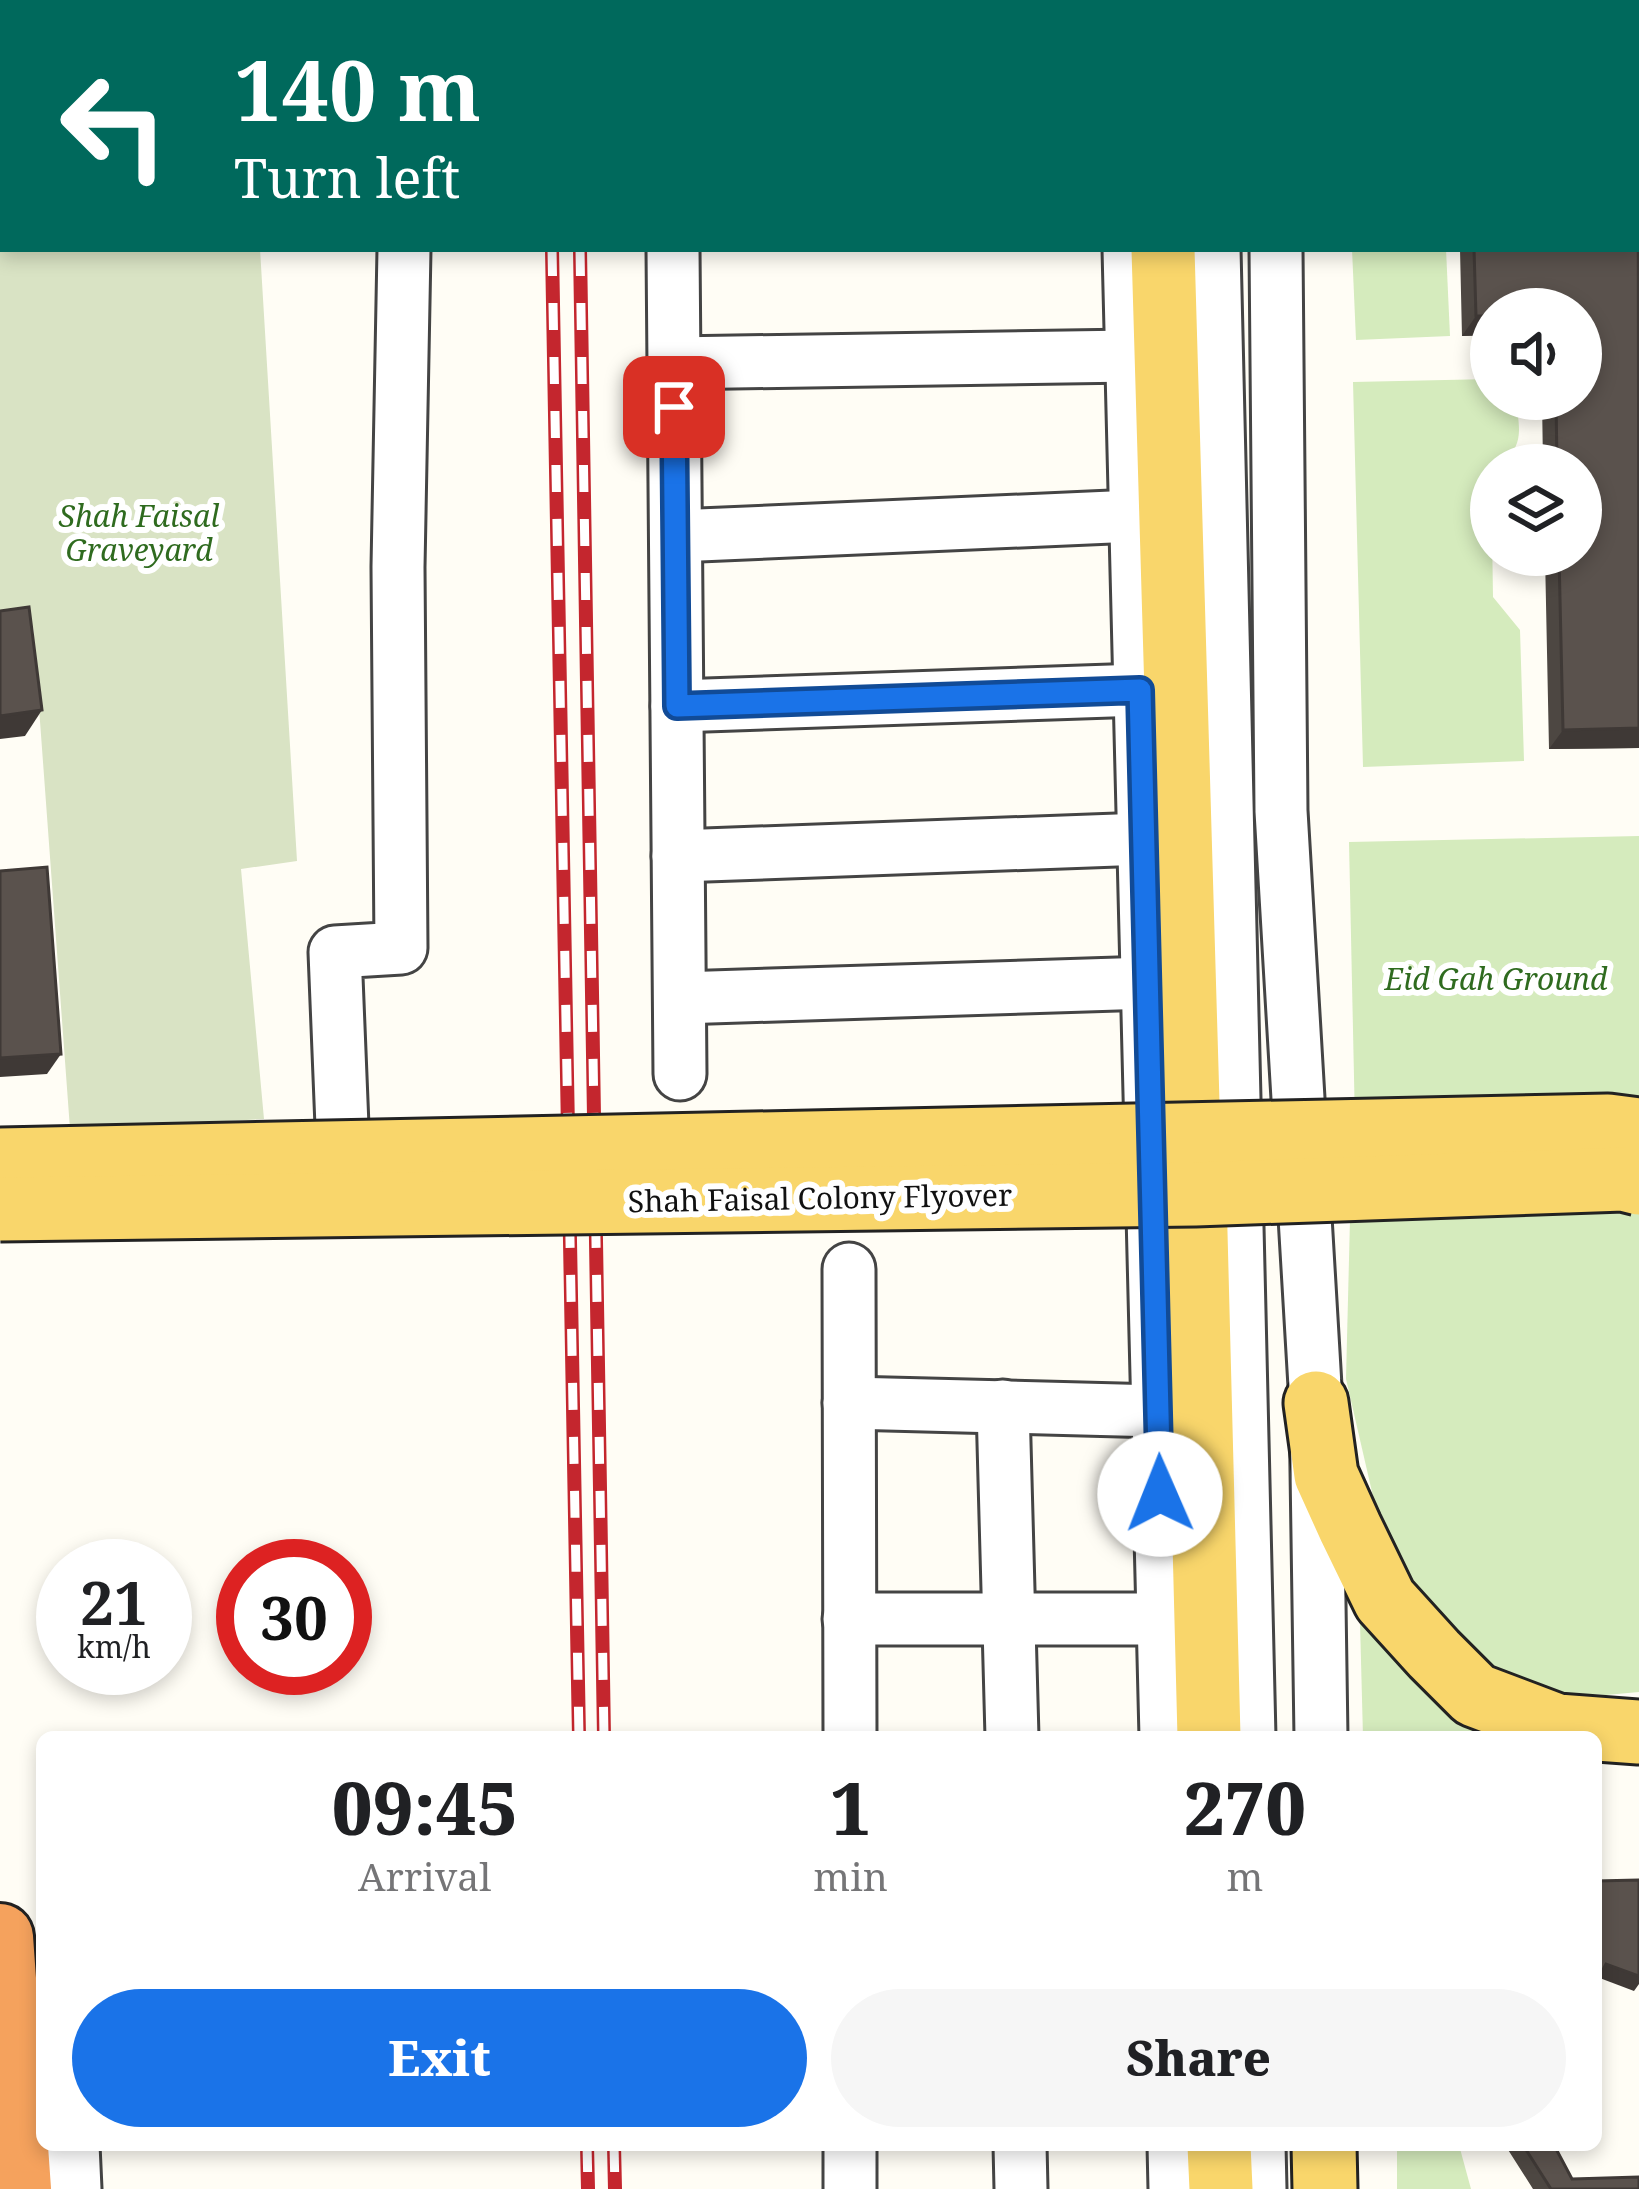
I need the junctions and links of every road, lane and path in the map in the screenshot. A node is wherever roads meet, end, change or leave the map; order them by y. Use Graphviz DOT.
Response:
graph roads {
  1 [pos="404,252"];
  2 [pos="673,252"];
  3 [pos="1129,252"];
  4 [pos="1163,252"];
  5 [pos="1214,252"];
  6 [pos="1276,252"];
  7 [pos="1131,356"];
  8 [pos="674,363"];
  9 [pos="1134,516"];
  10 [pos="676,536"];
  11 [pos="1140,690"];
  12 [pos="677,706"];
  13 [pos="1144,838"];
  14 [pos="678,856"];
  15 [pos="1148,983"];
  16 [pos="680,998"];
  17 [pos="680,1074"];
  18 [pos="1639,1130"];
  19 [pos="344,1151"];
  20 [pos="0,1160"];
  21 [pos="1192,1166"];
  22 [pos="1639,1183"];
  23 [pos="0,1209"];
  24 [pos="849,1269"];
  25 [pos="849,1402"];
  26 [pos="1316,1403"];
  27 [pos="1004,1406"];
  28 [pos="1158,1411"];
  29 [pos="849,1619"];
  30 [pos="1010,1619"];
  31 [pos="1163,1619"];
  32 [pos="850,1731"];
  33 [pos="1012,1731"];
  34 [pos="1166,1731"];
  35 [pos="1209,1731"];
  36 [pos="1249,1731"];
  37 [pos="1321,1731"];
  38 [pos="1544,1731"];
  39 [pos="1639,1732"];
  40 [pos="1602,1742"];
  41 [pos="1602,1754"];
  42 [pos="1639,1762"];
  43 [pos="0,1937"];
  44 [pos="73,2151"];
  45 [pos="850,2151"];
  46 [pos="1020,2151"];
  47 [pos="1174,2151"];
  48 [pos="1220,2151"];
  49 [pos="1258,2151"];
  50 [pos="1324,2151"];
  51 [pos="18,2189"];
  52 [pos="75,2189"];
  53 [pos="850,2189"];
  54 [pos="1021,2189"];
  55 [pos="1175,2189"];
  56 [pos="1221,2189"];
  57 [pos="1260,2189"];
  58 [pos="1325,2189"];
  1 -- 19 [label="street"];
  2 -- 8 [label="street"];
  3 -- 7 [label="street"];
  4 -- 21 [label="main road"];
  5 -- 36 [label="street"];
  6 -- 26 [label="street"];
  7 -- 8 [label="street"];
  7 -- 9 [label="street"];
  8 -- 10 [label="street"];
  9 -- 10 [label="street"];
  9 -- 11 [label="street"];
  10 -- 12 [label="street"];
  11 -- 12 [label="street"];
  11 -- 13 [label="street"];
  12 -- 14 [label="street"];
  13 -- 14 [label="street"];
  13 -- 15 [label="street"];
  14 -- 16 [label="street"];
  15 -- 16 [label="street"];
  15 -- 28 [label="street"];
  16 -- 17 [label="street"];
  18 -- 21 [label="main road, Shah Faisal Colony Flyover, bridge"];
  19 -- 20 [label="main road, Shah Faisal Colony Flyover, bridge"];
  19 -- 21 [label="main road, Shah Faisal Colony Flyover, bridge"];
  21 -- 22 [label="main road, Shah Faisal Colony Flyover, bridge"];
  21 -- 23 [label="main road, Shah Faisal Colony Flyover, bridge"];
  21 -- 35 [label="main road"];
  24 -- 25 [label="street"];
  25 -- 27 [label="street"];
  25 -- 29 [label="street"];
  26 -- 37 [label="street"];
  26 -- 38 [label="main road"];
  27 -- 28 [label="street"];
  27 -- 30 [label="street"];
  28 -- 31 [label="street"];
  29 -- 30 [label="street"];
  29 -- 32 [label="street"];
  30 -- 31 [label="street"];
  30 -- 33 [label="street"];
  31 -- 34 [label="street"];
  39 -- 40 [label="main road"];
  41 -- 42 [label="main road"];
  43 -- 51 [label="highway"];
  44 -- 52 [label="street"];
  45 -- 53 [label="street"];
  46 -- 54 [label="street"];
  47 -- 55 [label="street"];
  48 -- 56 [label="main road"];
  49 -- 57 [label="street"];
  50 -- 58 [label="main road"];
}
